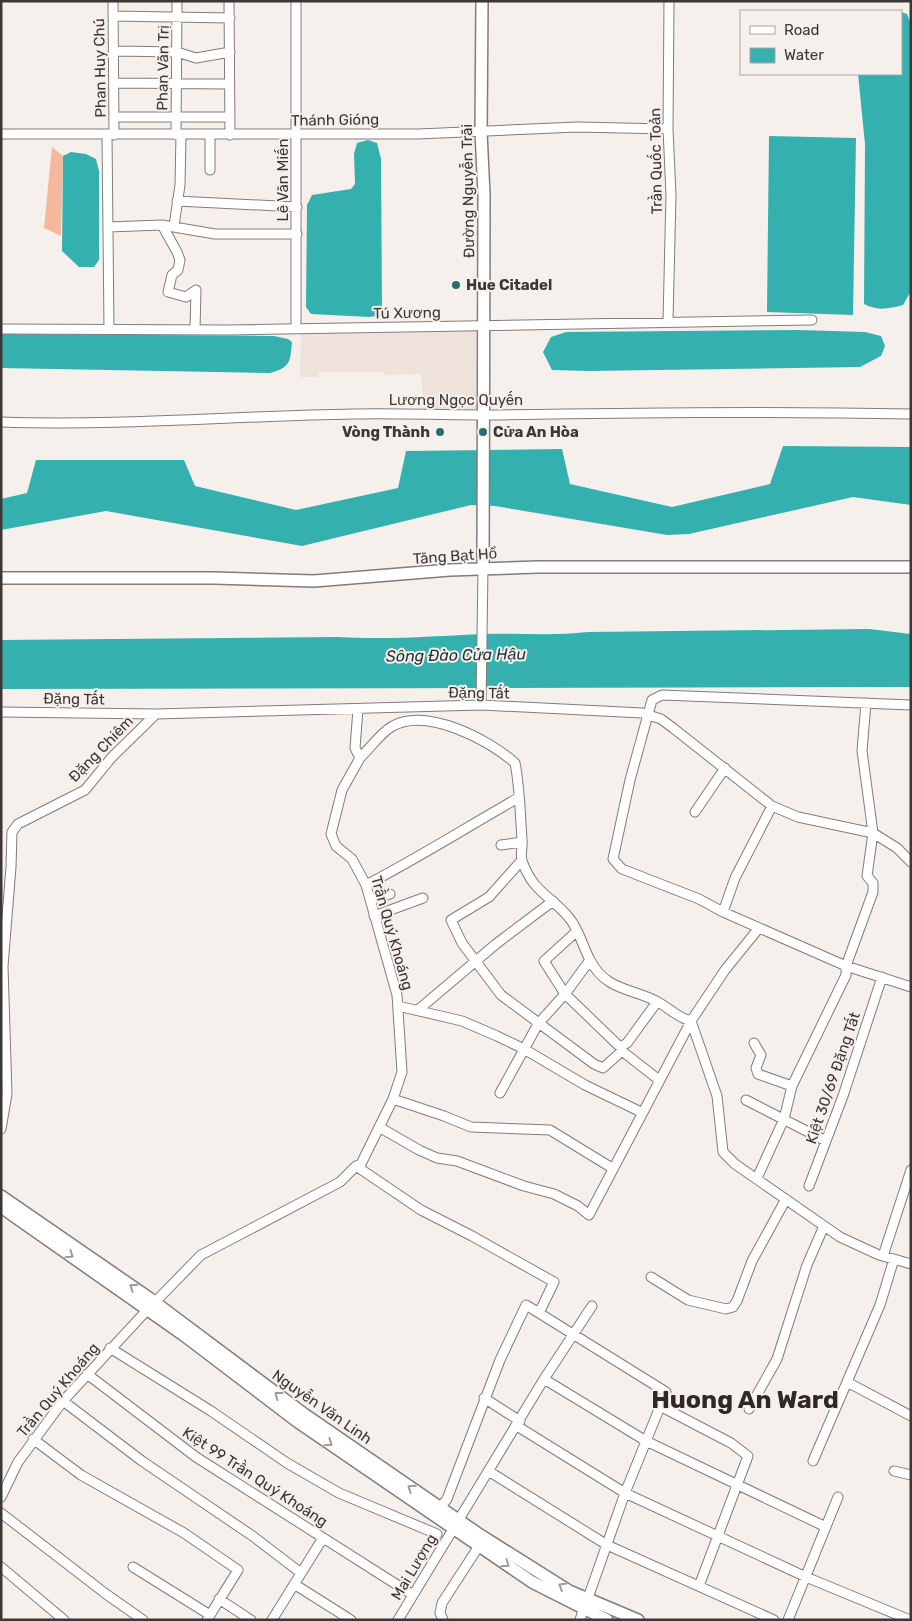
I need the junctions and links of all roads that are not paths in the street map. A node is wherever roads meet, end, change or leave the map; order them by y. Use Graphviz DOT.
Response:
graph roads {
  1 [pos="113,1"];
  2 [pos="177,1"];
  3 [pos="230,1"];
  4 [pos="296,1"];
  5 [pos="482,1"];
  6 [pos="669,1"];
  7 [pos="113,16"];
  8 [pos="178,17"];
  9 [pos="230,18"];
  10 [pos="115,51"];
  11 [pos="177,52"];
  12 [pos="230,52"];
  13 [pos="115,82"];
  14 [pos="177,84"];
  15 [pos="229,84"];
  16 [pos="115,117"];
  17 [pos="230,117"];
  18 [pos="176,118"];
  19 [pos="668,129"];
  20 [pos="481,132"];
  21 [pos="1,134"];
  22 [pos="110,135"];
  23 [pos="178,135"];
  24 [pos="210,135"];
  25 [pos="230,135"];
  26 [pos="296,135"];
  27 [pos="210,170"];
  28 [pos="177,201"];
  29 [pos="297,207"];
  30 [pos="162,225"];
  31 [pos="174,226"];
  32 [pos="108,227"];
  33 [pos="297,234"];
  34 [pos="812,320"];
  35 [pos="668,321"];
  36 [pos="483,326"];
  37 [pos="296,328"];
  38 [pos="1,329"];
  39 [pos="110,329"];
  40 [pos="194,329"];
  41 [pos="911,414"];
  42 [pos="482,415"];
  43 [pos="1,422"];
  44 [pos="911,567"];
  45 [pos="483,568"];
  46 [pos="1,578"];
  47 [pos="866,703"];
  48 [pos="481,705"];
  49 [pos="911,705"];
  50 [pos="358,709"];
  51 [pos="1,712"];
  52 [pos="156,714"];
  53 [pos="648,715"];
  54 [pos="360,758"];
  55 [pos="725,768"];
  56 [pos="518,798"];
  57 [pos="772,806"];
  58 [pos="695,812"];
  59 [pos="873,833"];
  60 [pos="522,842"];
  61 [pos="501,845"];
  62 [pos="522,860"];
  63 [pos="911,862"];
  64 [pos="366,885"];
  65 [pos="390,894"];
  66 [pos="423,898"];
  67 [pos="370,900"];
  68 [pos="553,901"];
  69 [pos="723,912"];
  70 [pos="374,916"];
  71 [pos="759,928"];
  72 [pos="576,932"];
  73 [pos="590,960"];
  74 [pos="476,961"];
  75 [pos="846,966"];
  76 [pos="882,977"];
  77 [pos="911,987"];
  78 [pos="566,994"];
  79 [pos="657,1002"];
  80 [pos="398,1006"];
  81 [pos="418,1010"];
  82 [pos="691,1021"];
  83 [pos="538,1024"];
  84 [pos="754,1043"];
  85 [pos="620,1048"];
  86 [pos="524,1049"];
  87 [pos="659,1080"];
  88 [pos="792,1086"];
  89 [pos="500,1093"];
  90 [pos="393,1099"];
  91 [pos="746,1100"];
  92 [pos="641,1112"];
  93 [pos="784,1119"];
  94 [pos="380,1127"];
  95 [pos="1,1129"];
  96 [pos="826,1141"];
  97 [pos="356,1166"];
  98 [pos="612,1168"];
  99 [pos="911,1170"];
  100 [pos="757,1178"];
  101 [pos="808,1186"];
  102 [pos="1,1196"];
  103 [pos="786,1199"];
  104 [pos="1,1207"];
  105 [pos="824,1226"];
  106 [pos="883,1256"];
  107 [pos="894,1259"];
  108 [pos="911,1264"];
  109 [pos="651,1277"];
  110 [pos="151,1306"];
  111 [pos="592,1306"];
  112 [pos="539,1313"];
  113 [pos="572,1334"];
  114 [pos="110,1348"];
  115 [pos="87,1374"];
  116 [pos="544,1379"];
  117 [pos="847,1382"];
  118 [pos="484,1398"];
  119 [pos="63,1401"];
  120 [pos="660,1406"];
  121 [pos="749,1409"];
  122 [pos="911,1416"];
  123 [pos="301,1418"];
  124 [pos="518,1423"];
  125 [pos="33,1439"];
  126 [pos="646,1441"];
  127 [pos="813,1461"];
  128 [pos="894,1471"];
  129 [pos="490,1472"];
  130 [pos="911,1475"];
  131 [pos="738,1485"];
  132 [pos="625,1493"];
  133 [pos="1,1497"];
  134 [pos="838,1497"];
  135 [pos="440,1508"];
  136 [pos="1,1513"];
  137 [pos="456,1524"];
  138 [pos="826,1527"];
  139 [pos="438,1534"];
  140 [pos="718,1536"];
  141 [pos="323,1538"];
  142 [pos="607,1545"];
  143 [pos="480,1546"];
  144 [pos="1,1567"];
  145 [pos="133,1567"];
  146 [pos="301,1573"];
  147 [pos="806,1577"];
  148 [pos="294,1584"];
  149 [pos="699,1586"];
  150 [pos="413,1596"];
  151 [pos="588,1598"];
  152 [pos="219,1599"];
  153 [pos="581,1615"];
  154 [pos="208,1617"];
  155 [pos="64,1620"];
  156 [pos="143,1620"];
  157 [pos="251,1620"];
  158 [pos="272,1620"];
  159 [pos="351,1620"];
  160 [pos="398,1620"];
  161 [pos="442,1620"];
  162 [pos="606,1620"];
  163 [pos="638,1620"];
  164 [pos="774,1620"];
  165 [pos="788,1620"];
  166 [pos="910,1620"];
  1 -- 7 [label="street, Phan Huy Chú"];
  2 -- 8 [label="street, Phan Văn Trị"];
  3 -- 9 [label="street"];
  4 -- 26 [label="street, Lê Văn Miến"];
  5 -- 20 [label="main road, Đường Nguyễn Trãi"];
  6 -- 19 [label="street, Trần Quốc Toản"];
  7 -- 8 [label="street"];
  7 -- 10 [label="street, Phan Huy Chú"];
  8 -- 9 [label="street"];
  8 -- 11 [label="street, Phan Văn Trị"];
  9 -- 12 [label="street"];
  10 -- 11 [label="street"];
  10 -- 13 [label="street, Phan Huy Chú"];
  11 -- 12 [label="street"];
  11 -- 14 [label="street, Phan Văn Trị"];
  12 -- 15 [label="street"];
  13 -- 14 [label="street"];
  13 -- 16 [label="street, Phan Huy Chú"];
  14 -- 15 [label="street"];
  14 -- 18 [label="street, Phan Văn Trị"];
  15 -- 17 [label="street"];
  16 -- 18 [label="street"];
  16 -- 22 [label="street, Phan Huy Chú"];
  17 -- 18 [label="street"];
  17 -- 25 [label="street"];
  18 -- 23 [label="street, Phan Văn Trị"];
  19 -- 20 [label="street, Thánh Gióng"];
  19 -- 35 [label="street, Trần Quốc Toản"];
  20 -- 26 [label="street, Thánh Gióng"];
  20 -- 36 [label="main road, Đường Nguyễn Trãi"];
  21 -- 22 [label="street, Thánh Gióng"];
  22 -- 23 [label="street, Thánh Gióng"];
  22 -- 32 [label="street, Phan Huy Chú"];
  23 -- 24 [label="street, Thánh Gióng"];
  23 -- 28 [label="street, Phan Văn Trị"];
  24 -- 25 [label="street, Thánh Gióng"];
  24 -- 27 [label="street"];
  25 -- 26 [label="street, Thánh Gióng"];
  26 -- 29 [label="street, Lê Văn Miến"];
  28 -- 29 [label="street"];
  28 -- 31 [label="street, Phan Văn Trị"];
  29 -- 33 [label="street, Lê Văn Miến"];
  30 -- 31 [label="street"];
  30 -- 32 [label="street"];
  30 -- 40 [label="street"];
  31 -- 33 [label="street"];
  32 -- 39 [label="street, Phan Huy Chú"];
  33 -- 37 [label="street, Lê Văn Miến"];
  34 -- 35 [label="street, Tú Xương"];
  35 -- 36 [label="street, Tú Xương"];
  36 -- 37 [label="street, Tú Xương"];
  36 -- 42 [label="main road, Đường Nguyễn Trãi"];
  37 -- 40 [label="street, Tú Xương"];
  38 -- 39 [label="street, Tú Xương"];
  39 -- 40 [label="street, Tú Xương"];
  41 -- 42 [label="street, Lương Ngọc Quyến"];
  42 -- 43 [label="street, Lương Ngọc Quyến"];
  42 -- 45 [label="main road, Đường Nguyễn Trãi"];
  44 -- 45 [label="main road, Tăng Bạt Hổ"];
  45 -- 46 [label="main road, Tăng Bạt Hổ"];
  45 -- 48 [label="street"];
  47 -- 49 [label="street"];
  47 -- 53 [label="street"];
  47 -- 59 [label="street"];
  48 -- 50 [label="street, Đặng Tất"];
  48 -- 53 [label="street, Đặng Tất"];
  50 -- 52 [label="street, Đặng Tất"];
  50 -- 54 [label="street"];
  51 -- 52 [label="street, Đặng Tất"];
  52 -- 95 [label="street, Đặng Chiêm"];
  53 -- 55 [label="street, Đặng Tất"];
  53 -- 69 [label="street"];
  54 -- 56 [label="street, Trần Quý Khoáng"];
  54 -- 64 [label="street, Trần Quý Khoáng"];
  55 -- 57 [label="street, Đặng Tất"];
  55 -- 58 [label="street"];
  56 -- 60 [label="street, Trần Quý Khoáng"];
  56 -- 64 [label="street"];
  57 -- 59 [label="street, Đặng Tất"];
  57 -- 69 [label="street"];
  59 -- 63 [label="street, Đặng Tất"];
  59 -- 75 [label="street"];
  60 -- 61 [label="street"];
  60 -- 62 [label="street, Trần Quý Khoáng"];
  62 -- 68 [label="street"];
  62 -- 74 [label="street"];
  64 -- 67 [label="street, Trần Quý Khoáng"];
  65 -- 67 [label="street"];
  66 -- 70 [label="street"];
  67 -- 70 [label="street, Trần Quý Khoáng"];
  68 -- 72 [label="street"];
  68 -- 74 [label="street"];
  69 -- 71 [label="street"];
  70 -- 80 [label="street, Trần Quý Khoáng"];
  71 -- 75 [label="street"];
  71 -- 82 [label="street"];
  72 -- 73 [label="street"];
  72 -- 78 [label="street"];
  73 -- 78 [label="street"];
  73 -- 79 [label="street"];
  74 -- 81 [label="street"];
  74 -- 83 [label="street"];
  75 -- 76 [label="street"];
  75 -- 88 [label="street"];
  76 -- 77 [label="street"];
  76 -- 96 [label="street, Kiệt 30/69 Đặng Tất"];
  78 -- 83 [label="street"];
  78 -- 85 [label="street"];
  79 -- 82 [label="street"];
  79 -- 85 [label="street"];
  80 -- 81 [label="street"];
  80 -- 90 [label="street, Trần Quý Khoáng"];
  81 -- 86 [label="street"];
  82 -- 87 [label="street"];
  82 -- 100 [label="street"];
  83 -- 85 [label="street"];
  83 -- 86 [label="street"];
  84 -- 88 [label="street"];
  85 -- 87 [label="street"];
  86 -- 89 [label="street"];
  86 -- 92 [label="street"];
  87 -- 92 [label="street"];
  88 -- 93 [label="street"];
  90 -- 94 [label="street, Trần Quý Khoáng"];
  90 -- 98 [label="street"];
  91 -- 93 [label="street"];
  92 -- 98 [label="street"];
  93 -- 96 [label="street"];
  93 -- 100 [label="street"];
  94 -- 97 [label="street, Trần Quý Khoáng"];
  94 -- 98 [label="street"];
  96 -- 101 [label="street, Kiệt 30/69 Đặng Tất"];
  97 -- 110 [label="street, Trần Quý Khoáng"];
  97 -- 112 [label="street"];
  99 -- 106 [label="street"];
  100 -- 103 [label="street"];
  110 -- 102 [label="main road, Nguyễn Văn Linh, one-way"];
  103 -- 105 [label="street"];
  103 -- 109 [label="street"];
  104 -- 110 [label="main road, Nguyễn Văn Linh, one-way"];
  105 -- 106 [label="street"];
  105 -- 121 [label="street"];
  106 -- 107 [label="street"];
  107 -- 108 [label="street"];
  107 -- 117 [label="street"];
  110 -- 114 [label="street, Trần Quý Khoáng"];
  110 -- 123 [label="main road, Nguyễn Văn Linh"];
  111 -- 113 [label="street, Mai Lượng"];
  112 -- 113 [label="street"];
  112 -- 118 [label="street"];
  113 -- 116 [label="street, Mai Lượng"];
  113 -- 120 [label="street"];
  114 -- 115 [label="street, Trần Quý Khoáng"];
  114 -- 139 [label="street"];
  115 -- 119 [label="street, Trần Quý Khoáng"];
  115 -- 141 [label="street, Kiệt 99 Trần Quý Khoáng"];
  116 -- 124 [label="street, Mai Lượng"];
  116 -- 126 [label="street"];
  117 -- 122 [label="street"];
  117 -- 127 [label="street"];
  118 -- 124 [label="street"];
  118 -- 135 [label="street"];
  119 -- 125 [label="street, Trần Quý Khoáng"];
  119 -- 146 [label="street"];
  120 -- 126 [label="street"];
  120 -- 131 [label="street"];
  135 -- 123 [label="main road, Nguyễn Văn Linh, one-way"];
  123 -- 137 [label="main road, Nguyễn Văn Linh, one-way"];
  124 -- 129 [label="street, Mai Lượng"];
  124 -- 132 [label="street"];
  125 -- 133 [label="street, Trần Quý Khoáng"];
  125 -- 152 [label="street"];
  126 -- 131 [label="street"];
  126 -- 132 [label="street"];
  128 -- 130 [label="street"];
  129 -- 137 [label="street, Mai Lượng"];
  129 -- 142 [label="street"];
  131 -- 138 [label="street"];
  131 -- 140 [label="street"];
  132 -- 140 [label="street"];
  132 -- 142 [label="street"];
  134 -- 138 [label="street"];
  135 -- 137 [label="main road, Nguyễn Văn Linh"];
  136 -- 156 [label="street"];
  137 -- 143 [label="main road, Nguyễn Văn Linh"];
  137 -- 150 [label="street, Mai Lượng"];
  151 -- 137 [label="main road, Nguyễn Văn Linh, one-way"];
  138 -- 147 [label="street"];
  140 -- 147 [label="street"];
  140 -- 149 [label="street"];
  141 -- 146 [label="street"];
  141 -- 150 [label="street, Kiệt 99 Trần Quý Khoáng"];
  142 -- 149 [label="street"];
  142 -- 151 [label="street"];
  143 -- 153 [label="main road, Nguyễn Văn Linh, one-way"];
  143 -- 161 [label="street"];
  144 -- 155 [label="street"];
  145 -- 154 [label="street"];
  146 -- 148 [label="street"];
  147 -- 165 [label="street"];
  147 -- 166 [label="street"];
  148 -- 158 [label="street"];
  148 -- 159 [label="street"];
  149 -- 164 [label="street"];
  150 -- 160 [label="street, Mai Lượng"];
  151 -- 163 [label="main road, Nguyễn Văn Linh"];
  152 -- 154 [label="street"];
  152 -- 157 [label="street"];
  153 -- 162 [label="main road, Nguyễn Văn Linh"];
}
